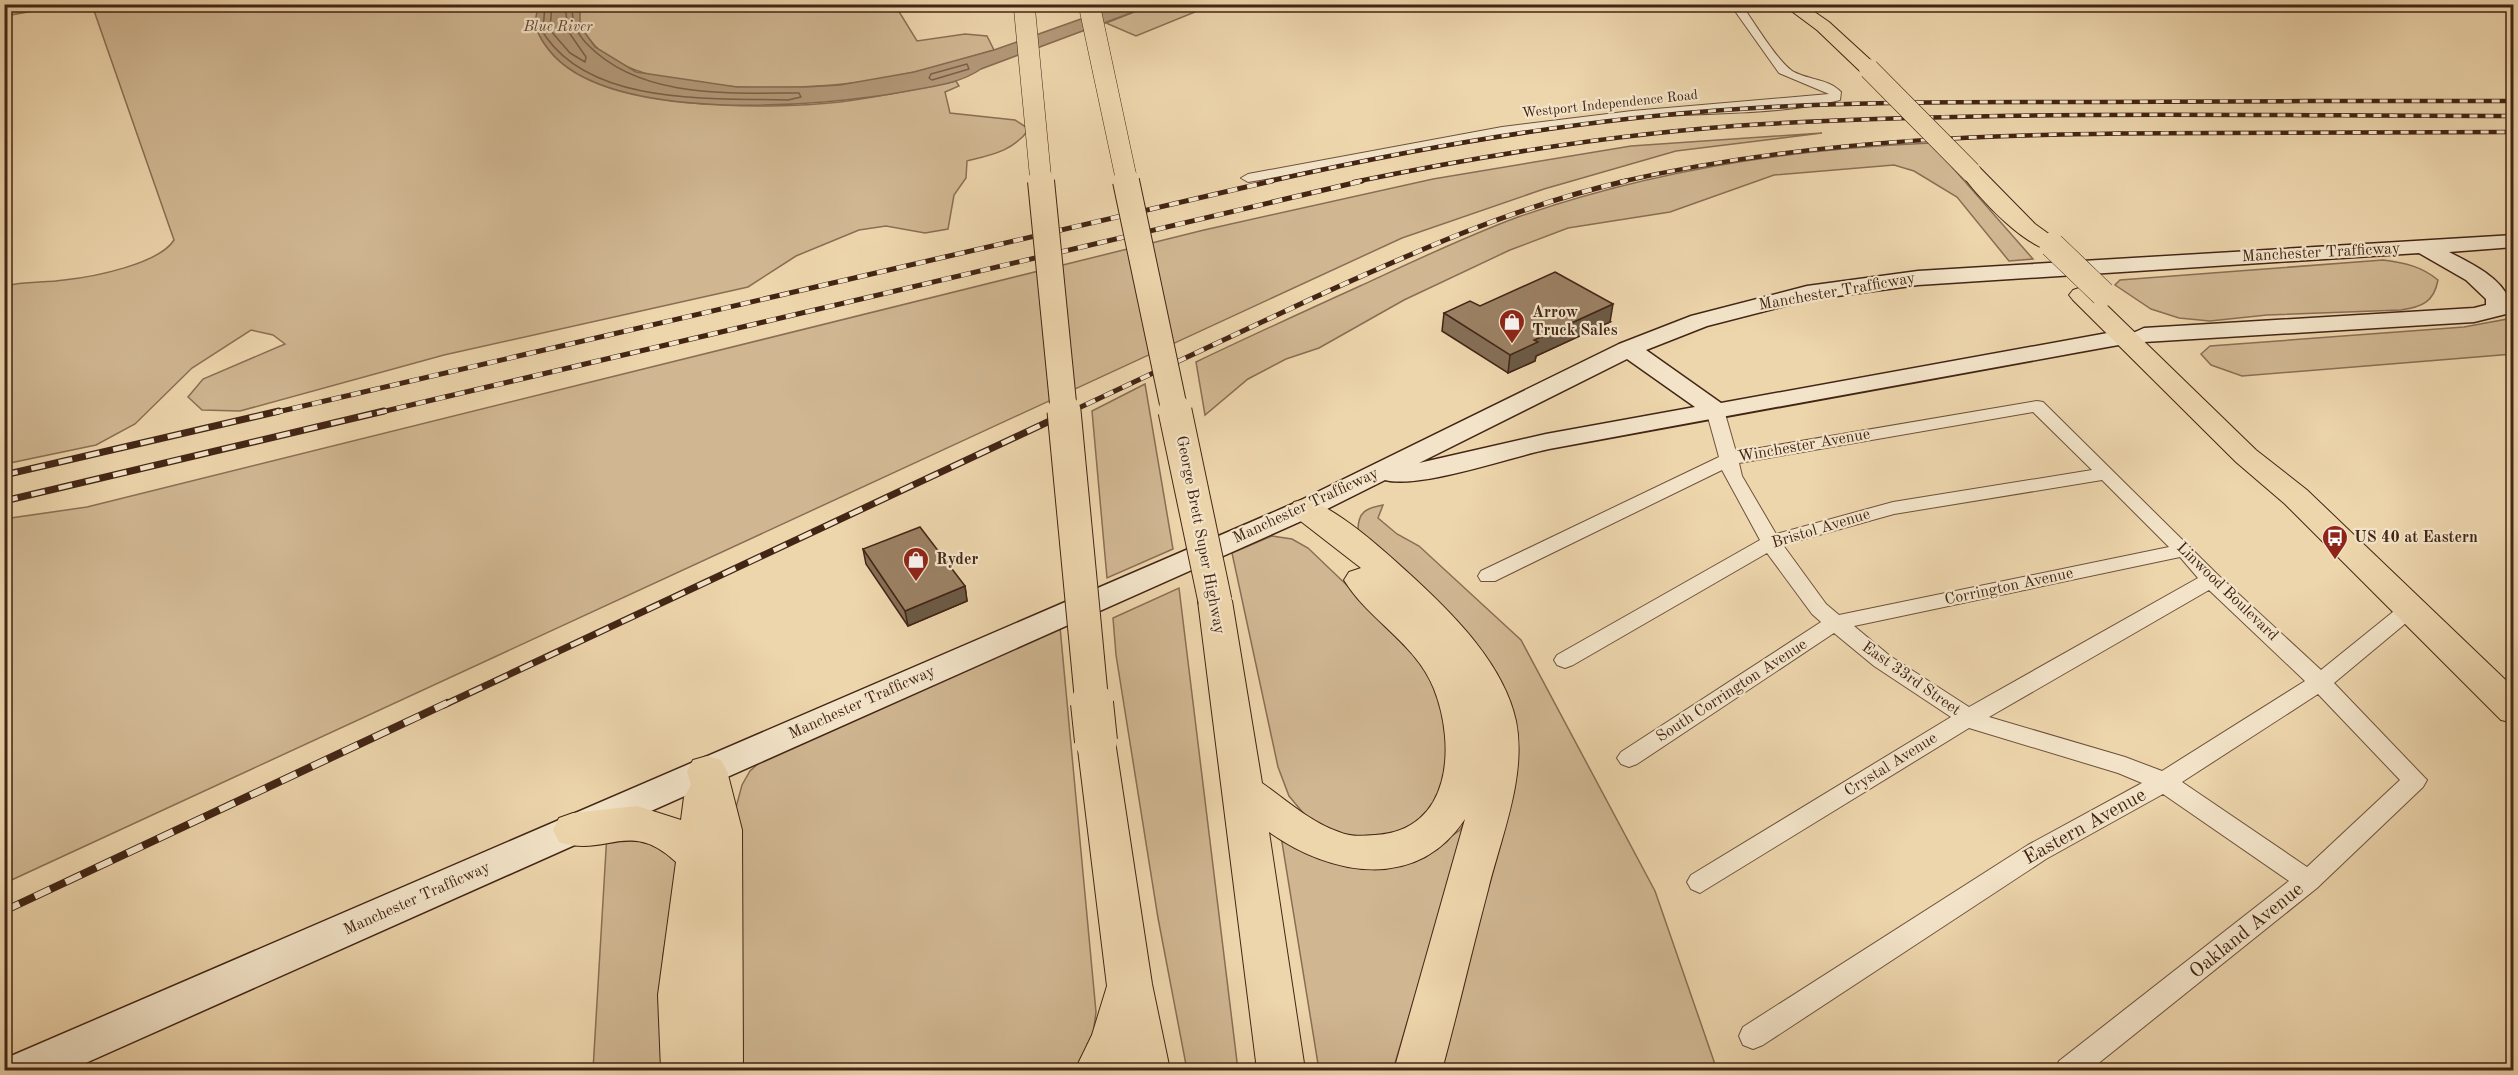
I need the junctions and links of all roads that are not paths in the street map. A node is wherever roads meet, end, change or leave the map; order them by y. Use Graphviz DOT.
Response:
graph roads {
  1 [pos="1024,4"];
  2 [pos="1089,4"];
  3 [pos="1735,4"];
  4 [pos="1790,4"];
  5 [pos="1248,178"];
  6 [pos="2514,241"];
  7 [pos="2424,247"];
  8 [pos="2505,307"];
  9 [pos="2134,336"];
  10 [pos="1628,350"];
  11 [pos="2037,406"];
  12 [pos="1715,410"];
  13 [pos="1729,459"];
  14 [pos="2104,474"];
  15 [pos="1372,476"];
  16 [pos="1305,509"];
  17 [pos="1772,542"];
  18 [pos="2184,550"];
  19 [pos="1488,576"];
  20 [pos="2211,580"];
  21 [pos="2411,608"];
  22 [pos="1834,623"];
  23 [pos="1565,660"];
  24 [pos="2320,682"];
  25 [pos="2514,710"];
  26 [pos="1970,718"];
  27 [pos="1629,758"];
  28 [pos="707,771"];
  29 [pos="2415,780"];
  30 [pos="2164,782"];
  31 [pos="1242,790"];
  32 [pos="573,830"];
  33 [pos="697,856"];
  34 [pos="1700,882"];
  35 [pos="2308,882"];
  36 [pos="1129,984"];
  37 [pos="1753,1036"];
  38 [pos="26,1071"];
  39 [pos="685,1071"];
  40 [pos="719,1071"];
  41 [pos="1099,1071"];
  42 [pos="1146,1071"];
  43 [pos="1281,1071"];
  44 [pos="1418,1071"];
  45 [pos="2069,1071"];
  1 -- 36 [label="highway, bridge"];
  2 -- 31 [label="highway, George Brett Super Highway, bridge"];
  3 -- 5 [label="street, Westport Independence Road"];
  4 -- 9 [label="main road, bridge"];
  6 -- 7 [label="main road, Manchester Trafficway"];
  7 -- 8 [label="main road"];
  7 -- 10 [label="main road, Manchester Trafficway"];
  8 -- 9 [label="main road"];
  9 -- 12 [label="main road"];
  9 -- 21 [label="main road"];
  10 -- 12 [label="main road"];
  10 -- 15 [label="main road, Manchester Trafficway"];
  11 -- 13 [label="street, Winchester Avenue"];
  11 -- 14 [label="street, Linwood Boulevard"];
  12 -- 13 [label="street, East 33rd Street"];
  12 -- 15 [label="main road"];
  13 -- 17 [label="street, East 33rd Street"];
  13 -- 19 [label="street, Winchester Avenue"];
  14 -- 17 [label="street, Bristol Avenue"];
  14 -- 18 [label="street, Linwood Boulevard"];
  15 -- 16 [label="main road, Manchester Trafficway"];
  16 -- 28 [label="main road, Manchester Trafficway"];
  16 -- 31 [label="highway"];
  16 -- 44 [label="highway"];
  17 -- 22 [label="street, East 33rd Street"];
  17 -- 23 [label="street, Bristol Avenue"];
  18 -- 20 [label="street, Linwood Boulevard"];
  18 -- 22 [label="street, Corrington Avenue"];
  20 -- 24 [label="street, Linwood Boulevard"];
  20 -- 26 [label="street, Crystal Avenue"];
  21 -- 24 [label="street, Eastern Avenue"];
  21 -- 25 [label="main road"];
  22 -- 26 [label="street, East 33rd Street"];
  22 -- 27 [label="street, South Corrington Avenue"];
  24 -- 29 [label="street, Linwood Boulevard"];
  24 -- 30 [label="street, Eastern Avenue"];
  26 -- 30 [label="street, East 33rd Street"];
  26 -- 34 [label="street, Crystal Avenue"];
  28 -- 32 [label="main road, Manchester Trafficway"];
  28 -- 33 [label="highway"];
  28 -- 40 [label="highway"];
  29 -- 35 [label="street, Oakland Avenue"];
  30 -- 35 [label="street, East 33rd Street"];
  30 -- 37 [label="street, Eastern Avenue"];
  31 -- 43 [label="highway, George Brett Super Highway"];
  32 -- 33 [label="highway"];
  32 -- 38 [label="main road, Manchester Trafficway"];
  33 -- 39 [label="highway"];
  35 -- 45 [label="street, Oakland Avenue"];
  36 -- 41 [label="highway"];
  36 -- 42 [label="highway"];
}
